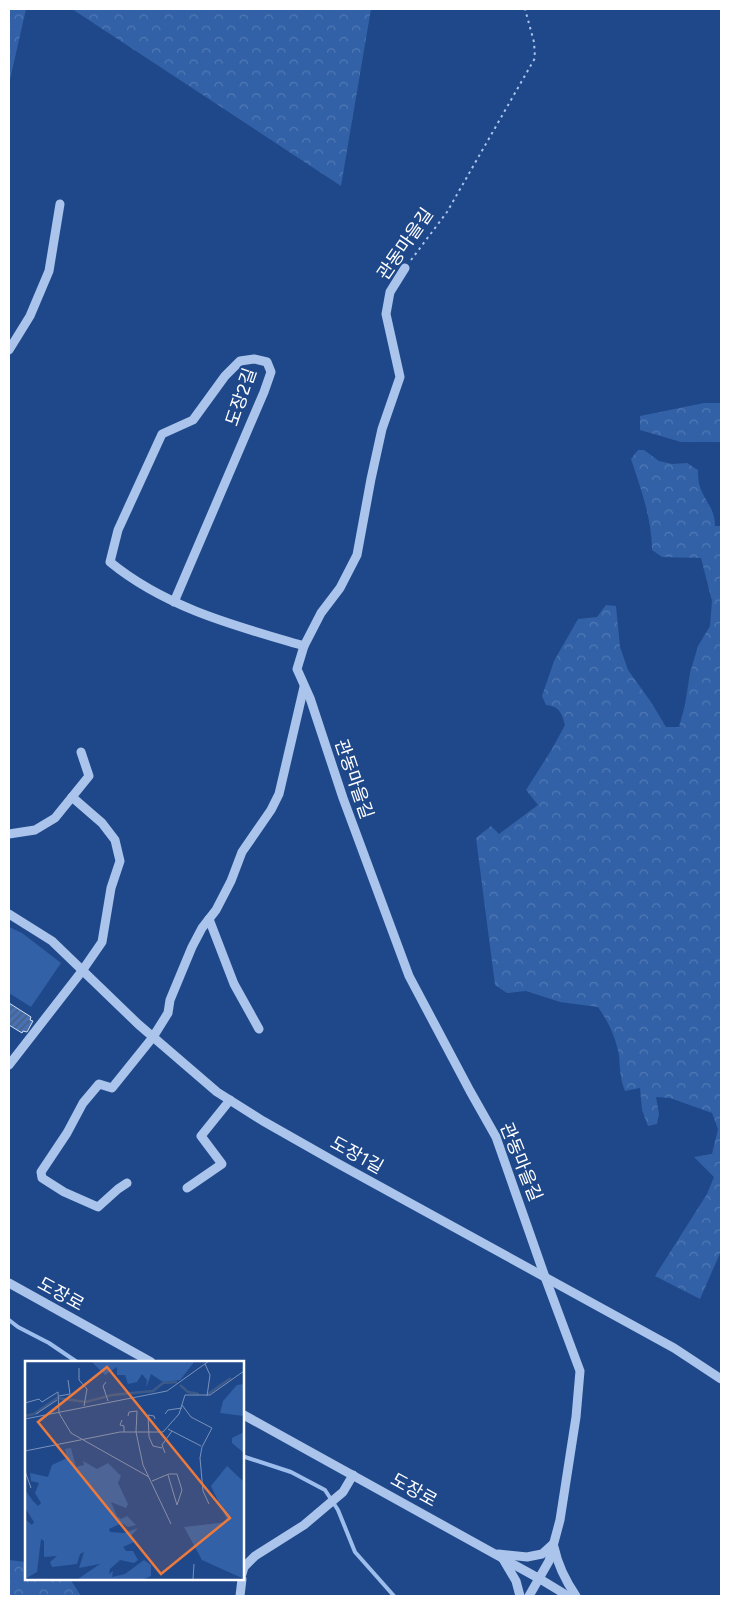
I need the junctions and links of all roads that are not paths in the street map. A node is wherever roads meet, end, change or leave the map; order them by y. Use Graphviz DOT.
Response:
graph roads {
  1 [pos="60,204"];
  2 [pos="405,268"];
  3 [pos="9,350"];
  4 [pos="174,602"];
  5 [pos="304,646"];
  6 [pos="304,687"];
  7 [pos="81,752"];
  8 [pos="72,797"];
  9 [pos="9,834"];
  10 [pos="9,914"];
  11 [pos="209,919"];
  12 [pos="82,971"];
  13 [pos="259,1029"];
  14 [pos="153,1037"];
  15 [pos="9,1066"];
  16 [pos="230,1100"];
  17 [pos="127,1183"];
  18 [pos="187,1188"];
  19 [pos="545,1278"];
  20 [pos="9,1284"];
  21 [pos="149,1361"];
  22 [pos="721,1379"];
  23 [pos="244,1415"];
  24 [pos="353,1475"];
  25 [pos="553,1544"];
  26 [pos="499,1556"];
  27 [pos="244,1567"];
  28 [pos="540,1579"];
  29 [pos="242,1580"];
  30 [pos="240,1596"];
  31 [pos="520,1596"];
  32 [pos="530,1596"];
  33 [pos="568,1596"];
  34 [pos="576,1596"];
  1 -- 3 [label="street"];
  2 -- 5 [label="street, 관동마을길"];
  4 -- 4 [label="street, 도장2길"];
  4 -- 5 [label="street, 도장2길"];
  5 -- 6 [label="street, 관동마을길"];
  6 -- 11 [label="street"];
  6 -- 19 [label="street, 관동마을길"];
  7 -- 8 [label="street"];
  8 -- 9 [label="street"];
  8 -- 12 [label="street"];
  10 -- 12 [label="street, 도장1길"];
  11 -- 13 [label="street"];
  11 -- 14 [label="street"];
  12 -- 14 [label="street, 도장1길"];
  12 -- 15 [label="street"];
  14 -- 16 [label="street, 도장1길"];
  14 -- 17 [label="street"];
  16 -- 18 [label="street"];
  16 -- 19 [label="street, 도장1길"];
  19 -- 22 [label="street, 도장1길"];
  19 -- 25 [label="street, 관동마을길"];
  20 -- 21 [label="street, 도장로"];
  23 -- 24 [label="street, 도장로"];
  24 -- 26 [label="street, 도장로"];
  24 -- 27 [label="street"];
  25 -- 26 [label="street"];
  25 -- 28 [label="street, 관동마을길"];
  25 -- 34 [label="street"];
  26 -- 28 [label="street, 도장로"];
  26 -- 31 [label="street"];
  28 -- 32 [label="street, 관동마을길"];
  28 -- 33 [label="street, 도장로"];
  29 -- 30 [label="street"];
}
